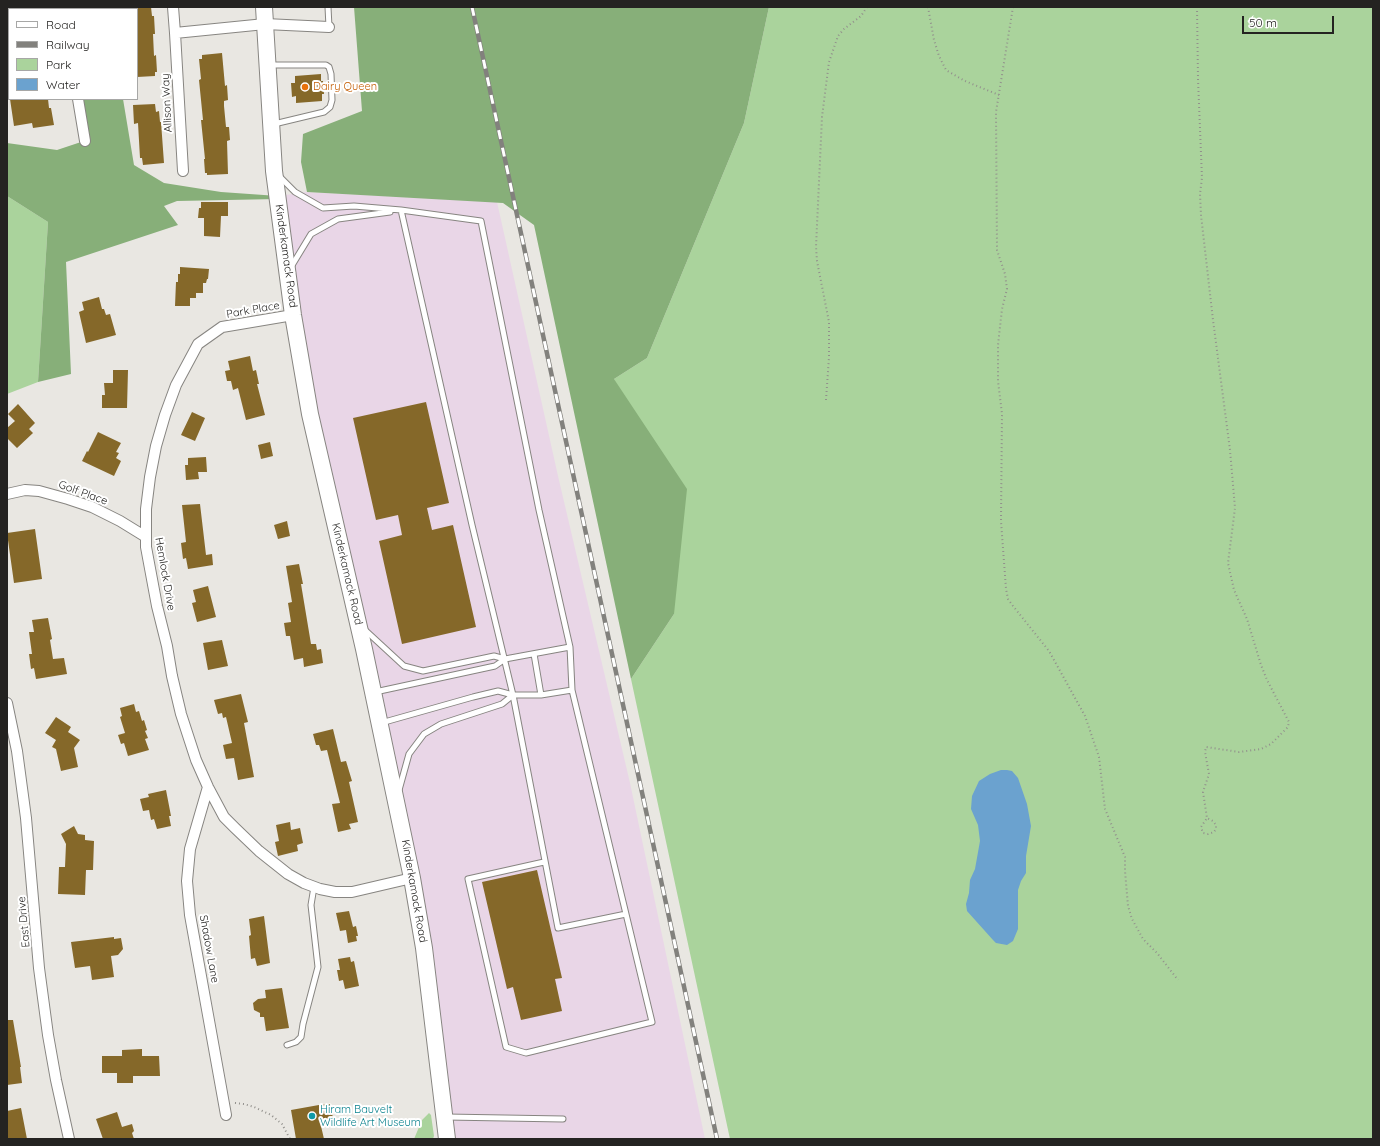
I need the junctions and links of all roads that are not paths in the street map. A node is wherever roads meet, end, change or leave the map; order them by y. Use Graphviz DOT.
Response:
graph roads {
  1 [pos="173,7"];
  2 [pos="264,7"];
  3 [pos="328,7"];
  4 [pos="265,24"];
  5 [pos="329,27"];
  6 [pos="175,32"];
  7 [pos="268,65"];
  8 [pos="78,100"];
  9 [pos="271,125"];
  10 [pos="85,140"];
  11 [pos="183,171"];
  12 [pos="274,171"];
  13 [pos="401,210"];
  14 [pos="288,272"];
  15 [pos="294,315"];
  16 [pos="198,344"];
  17 [pos="7,494"];
  18 [pos="146,537"];
  19 [pos="359,624"];
  20 [pos="570,647"];
  21 [pos="534,654"];
  22 [pos="505,660"];
  23 [pos="572,690"];
  24 [pos="374,692"];
  25 [pos="513,695"];
  26 [pos="541,695"];
  27 [pos="7,703"];
  28 [pos="380,723"];
  29 [pos="208,787"];
  30 [pos="397,799"];
  31 [pos="544,862"];
  32 [pos="412,878"];
  33 [pos="314,887"];
  34 [pos="626,914"];
  35 [pos="287,1045"];
  36 [pos="226,1115"];
  37 [pos="444,1117"];
  38 [pos="563,1119"];
  39 [pos="69,1139"];
  40 [pos="448,1139"];
  1 -- 6 [label="street, Allison Way"];
  2 -- 4 [label="main road, Kinderkamack Road"];
  3 -- 5 [label="lane"];
  4 -- 5 [label="street"];
  4 -- 6 [label="street"];
  4 -- 7 [label="main road, Kinderkamack Road"];
  6 -- 11 [label="street, Allison Way"];
  7 -- 9 [label="main road, Kinderkamack Road"];
  7 -- 9 [label="lane"];
  8 -- 10 [label="street"];
  9 -- 12 [label="main road, Kinderkamack Road"];
  12 -- 13 [label="lane"];
  12 -- 14 [label="main road, Kinderkamack Road"];
  13 -- 14 [label="lane"];
  13 -- 20 [label="lane"];
  13 -- 22 [label="lane"];
  14 -- 15 [label="main road, Kinderkamack Road"];
  15 -- 16 [label="street, Park Place"];
  15 -- 19 [label="main road, Kinderkamack Road"];
  16 -- 18 [label="street, Hemlock Drive"];
  17 -- 18 [label="street, Golf Place"];
  18 -- 29 [label="street, Hemlock Drive"];
  19 -- 22 [label="lane"];
  19 -- 24 [label="main road, Kinderkamack Road"];
  20 -- 21 [label="lane"];
  20 -- 23 [label="lane"];
  21 -- 22 [label="lane"];
  21 -- 26 [label="lane"];
  22 -- 24 [label="lane"];
  22 -- 25 [label="lane"];
  23 -- 26 [label="lane"];
  23 -- 34 [label="lane"];
  24 -- 28 [label="main road, Kinderkamack Road"];
  25 -- 26 [label="lane"];
  25 -- 28 [label="lane"];
  25 -- 30 [label="lane"];
  25 -- 31 [label="lane"];
  27 -- 39 [label="street, East Drive"];
  28 -- 30 [label="main road, Kinderkamack Road"];
  29 -- 33 [label="street, Hemlock Drive"];
  29 -- 36 [label="street, Shadow Lane"];
  30 -- 32 [label="main road, Kinderkamack Road"];
  31 -- 34 [label="lane"];
  31 -- 34 [label="lane"];
  32 -- 33 [label="street, Hemlock Drive"];
  32 -- 37 [label="main road, Kinderkamack Road"];
  33 -- 35 [label="lane"];
  37 -- 38 [label="lane"];
  37 -- 40 [label="main road, Kinderkamack Road"];
}
